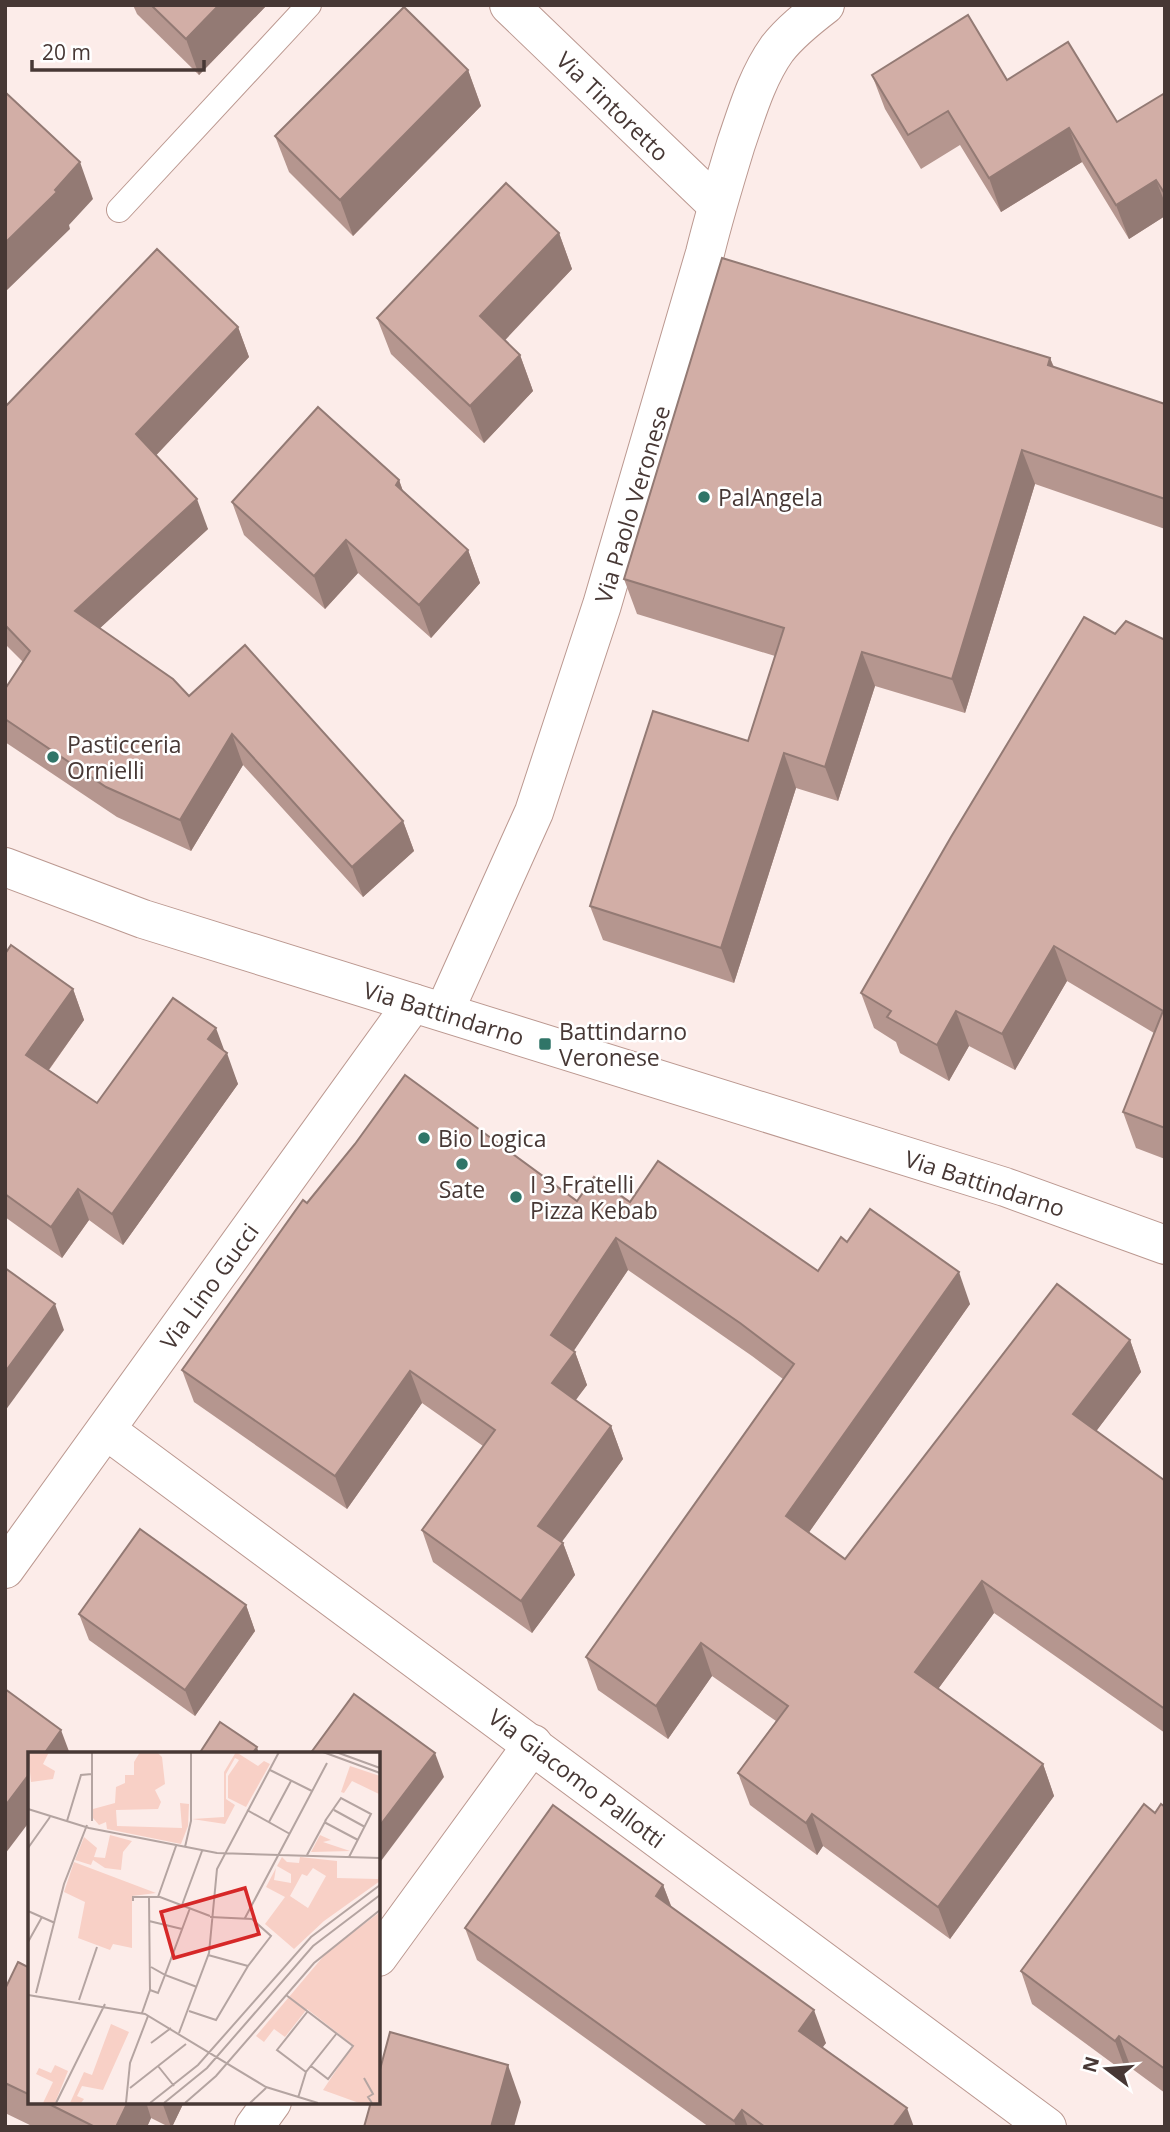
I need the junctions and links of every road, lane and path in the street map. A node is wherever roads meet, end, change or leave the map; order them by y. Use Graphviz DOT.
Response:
graph roads {
  1 [pos="309,5"];
  2 [pos="509,5"];
  3 [pos="825,5"];
  4 [pos="717,205"];
  5 [pos="119,210"];
  6 [pos="5,867"];
  7 [pos="428,1007"];
  8 [pos="1165,1245"];
  9 [pos="106,1430"];
  10 [pos="5,1569"];
  11 [pos="533,1744"];
  12 [pos="380,1954"];
  13 [pos="271,2104"];
  14 [pos="254,2127"];
  15 [pos="1047,2127"];
  1 -- 5 [label="lane"];
  2 -- 4 [label="street, Via Tintoretto"];
  3 -- 4 [label="street, Via Paolo Veronese"];
  4 -- 7 [label="street, Via Paolo Veronese"];
  6 -- 7 [label="street, Via Battindarno"];
  7 -- 8 [label="street, Via Battindarno"];
  7 -- 9 [label="street, Via Lino Gucci"];
  9 -- 10 [label="street, Via Lino Gucci"];
  9 -- 11 [label="street, Via Giacomo Pallotti"];
  11 -- 12 [label="street"];
  11 -- 15 [label="street, Via Giacomo Pallotti"];
  13 -- 14 [label="street"];
}
